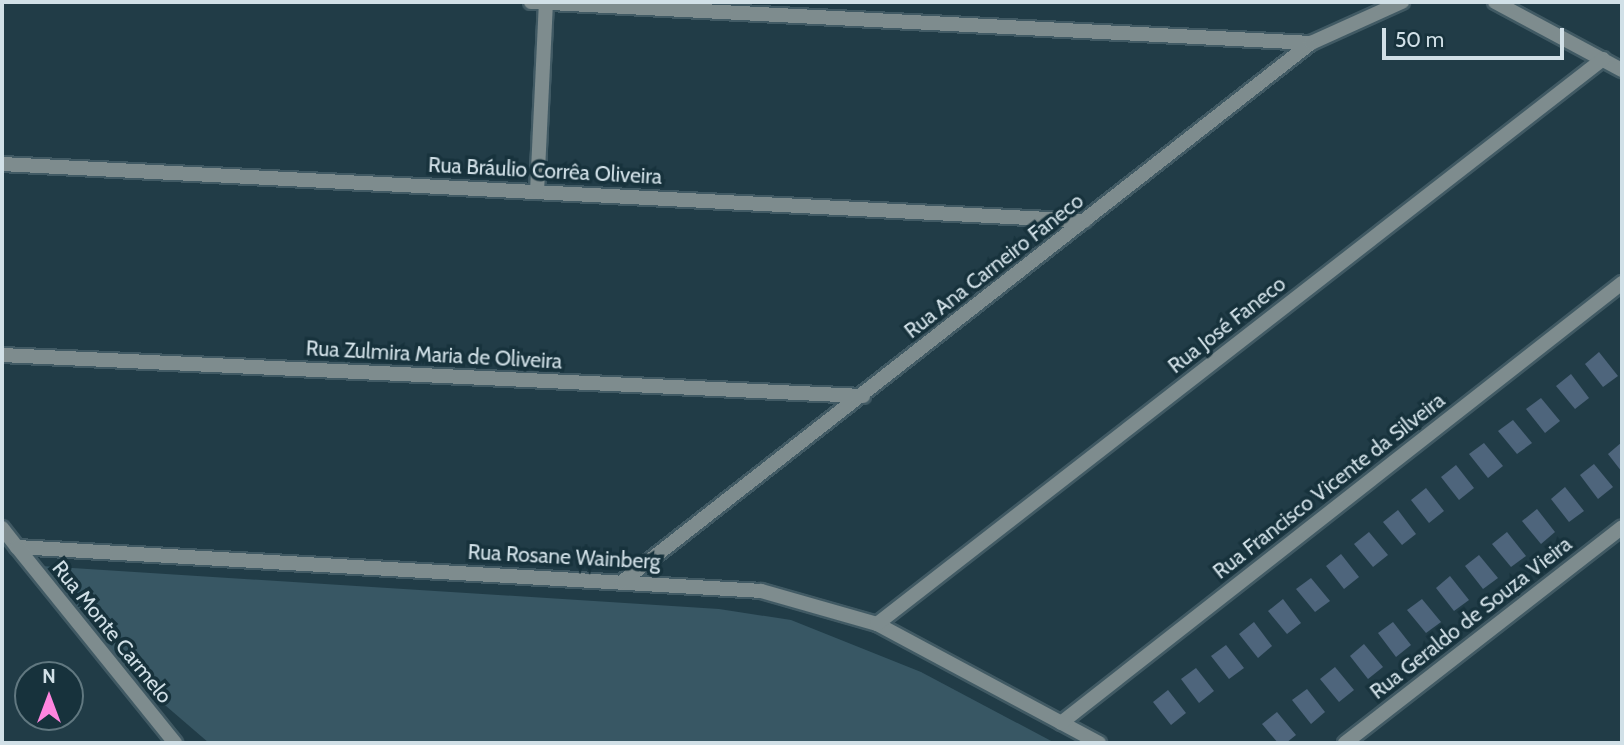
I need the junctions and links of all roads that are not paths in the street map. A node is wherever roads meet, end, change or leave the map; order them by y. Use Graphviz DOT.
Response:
graph roads {
  1 [pos="531,2"];
  2 [pos="546,2"];
  3 [pos="1402,2"];
  4 [pos="1494,2"];
  5 [pos="1311,43"];
  6 [pos="1603,60"];
  7 [pos="1622,70"];
  8 [pos="2,164"];
  9 [pos="537,192"];
  10 [pos="1085,221"];
  11 [pos="1622,283"];
  12 [pos="2,355"];
  13 [pos="863,396"];
  14 [pos="1622,527"];
  15 [pos="2,528"];
  16 [pos="17,547"];
  17 [pos="622,582"];
  18 [pos="877,624"];
  19 [pos="1061,723"];
  20 [pos="175,743"];
  21 [pos="1099,743"];
  22 [pos="1345,743"];
  1 -- 2 [label="street"];
  2 -- 5 [label="street"];
  2 -- 9 [label="street"];
  3 -- 5 [label="street, Rua Ana Carneiro Faneco"];
  4 -- 6 [label="street"];
  5 -- 10 [label="street, Rua Ana Carneiro Faneco"];
  6 -- 7 [label="street"];
  6 -- 18 [label="street, Rua José Faneco"];
  8 -- 9 [label="street, Rua Bráulio Corrêa Oliveira"];
  9 -- 10 [label="street, Rua Bráulio Corrêa Oliveira"];
  10 -- 13 [label="street, Rua Ana Carneiro Faneco"];
  11 -- 19 [label="street, Rua Francisco Vicente da Silveira"];
  12 -- 13 [label="street, Rua Zulmira Maria de Oliveira"];
  13 -- 17 [label="street, Rua Ana Carneiro Faneco"];
  14 -- 22 [label="street, Rua Geraldo de Souza Vieira"];
  15 -- 16 [label="street"];
  16 -- 17 [label="street, Rua Rosane Wainberg"];
  16 -- 20 [label="street, Rua Monte Carmelo"];
  17 -- 18 [label="street, Rua Rosane Wainberg"];
  18 -- 19 [label="street, Rua Rosane Wainberg"];
  19 -- 21 [label="street, Rua Rosane Wainberg"];
}
